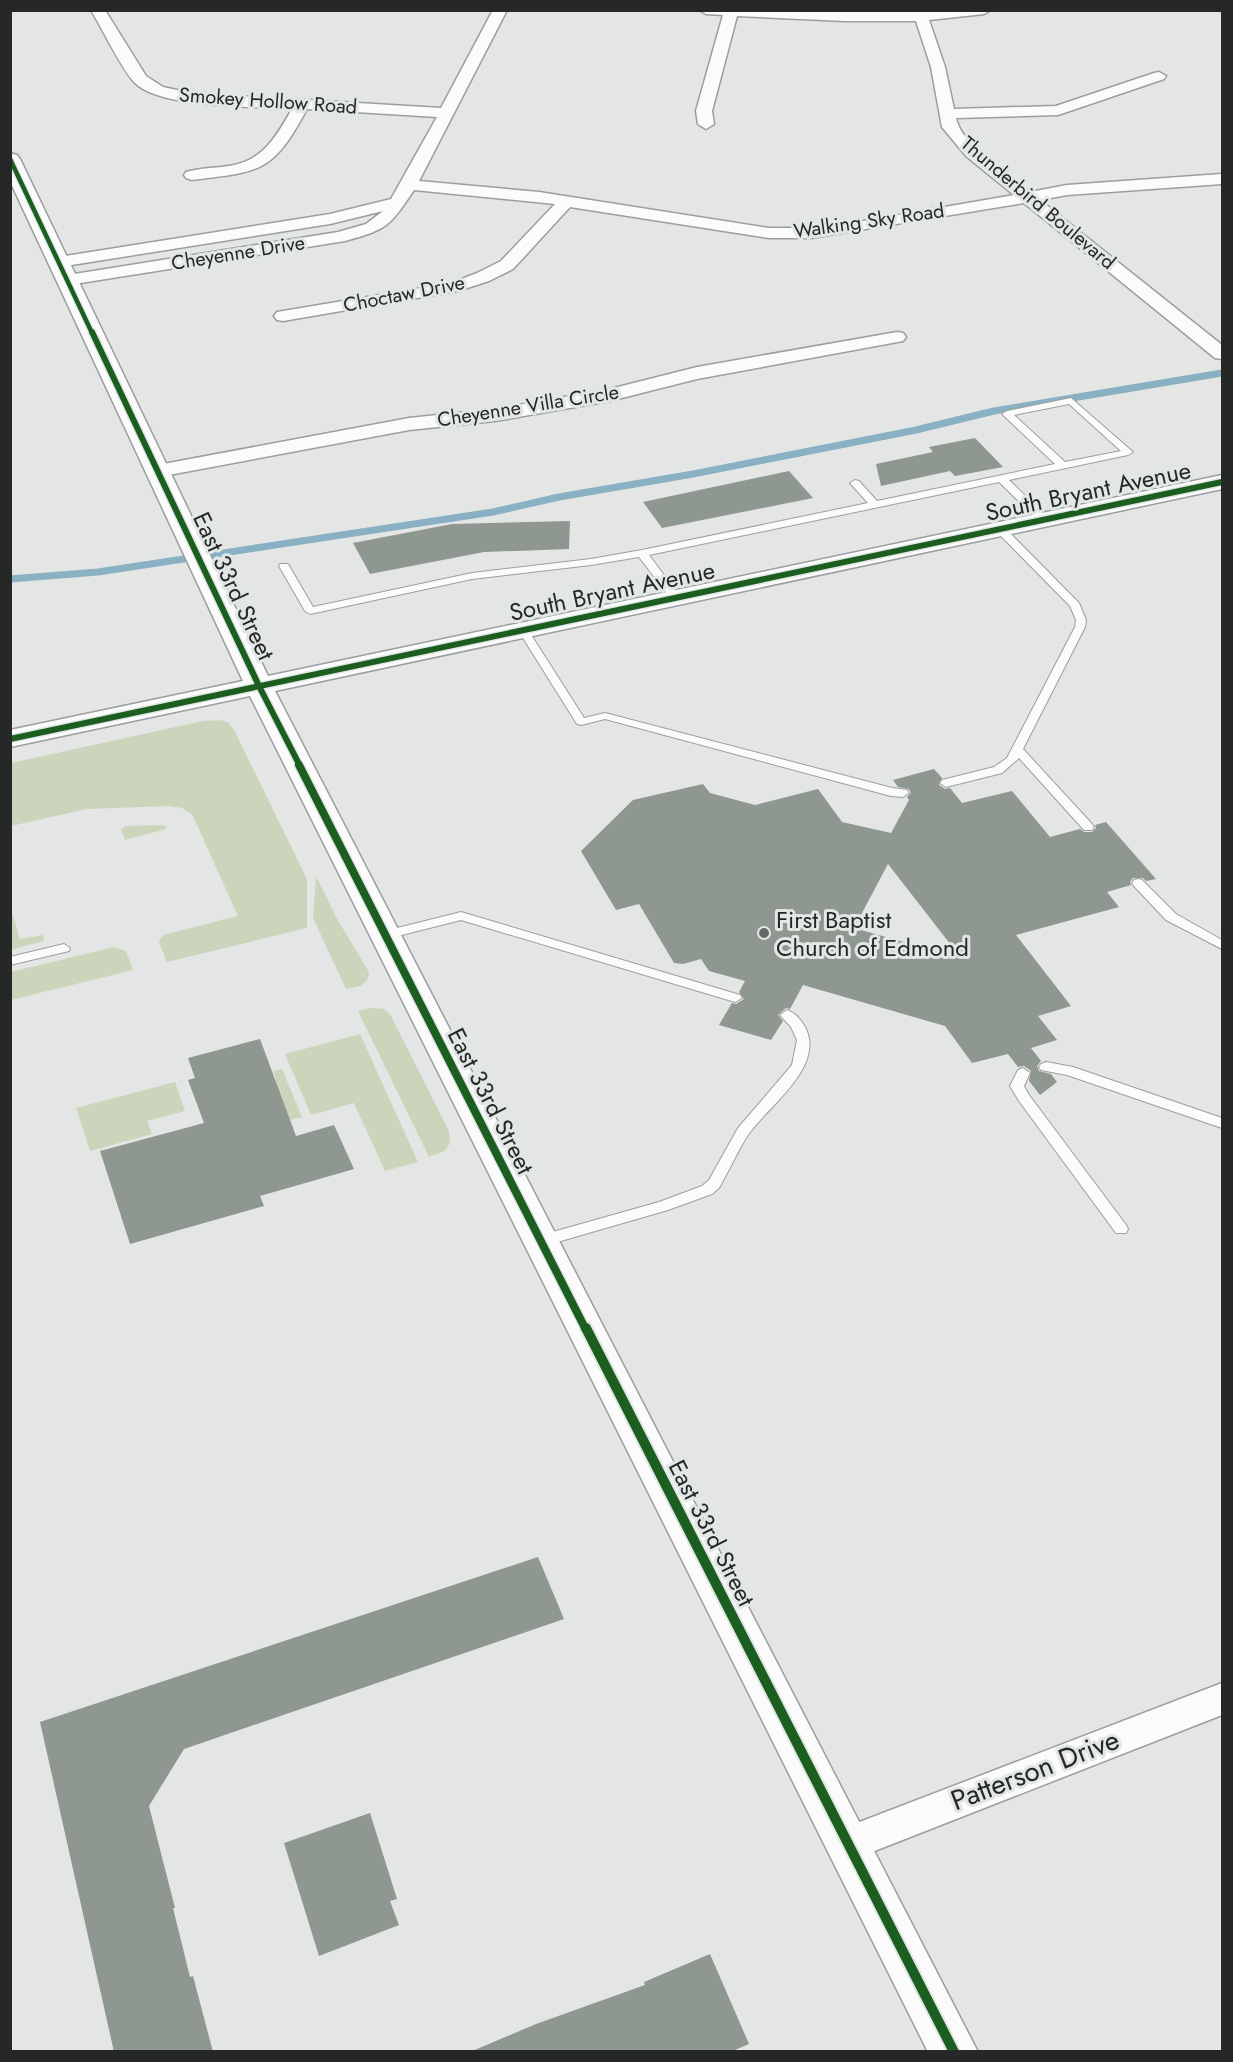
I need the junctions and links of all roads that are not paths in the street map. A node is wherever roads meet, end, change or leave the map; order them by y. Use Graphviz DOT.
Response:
graph roads {
  1 [pos="120,10"];
  2 [pos="500,10"];
  3 [pos="706,10"];
  4 [pos="984,10"];
  5 [pos="99,12"];
  6 [pos="731,12"];
  7 [pos="920,14"];
  8 [pos="1159,76"];
  9 [pos="302,104"];
  10 [pos="445,113"];
  11 [pos="947,114"];
  12 [pos="706,123"];
  13 [pos="10,159"];
  14 [pos="192,175"];
  15 [pos="1222,179"];
  16 [pos="409,185"];
  17 [pos="1027,198"];
  18 [pos="566,202"];
  19 [pos="63,271"];
  20 [pos="283,316"];
  21 [pos="897,337"];
  22 [pos="1222,354"];
  23 [pos="1062,465"];
  24 [pos="158,471"];
  25 [pos="1001,478"];
  26 [pos="1222,482"];
  27 [pos="855,483"];
  28 [pos="874,504"];
  29 [pos="1044,520"];
  30 [pos="1000,529"];
  31 [pos="642,553"];
  32 [pos="284,566"];
  33 [pos="676,597"];
  34 [pos="523,630"];
  35 [pos="259,686"];
  36 [pos="10,739"];
  37 [pos="1017,749"];
  38 [pos="946,783"];
  39 [pos="903,793"];
  40 [pos="1088,827"];
  41 [pos="1138,884"];
  42 [pos="386,935"];
  43 [pos="1222,945"];
  44 [pos="64,948"];
  45 [pos="10,961"];
  46 [pos="735,998"];
  47 [pos="787,1015"];
  48 [pos="1046,1067"];
  49 [pos="1023,1073"];
  50 [pos="1222,1123"];
  51 [pos="1121,1229"];
  52 [pos="540,1241"];
  53 [pos="1222,1699"];
  54 [pos="849,1843"];
  55 [pos="954,2052"];
  1 -- 5 [label="street"];
  2 -- 10 [label="street, Cheyenne Drive"];
  3 -- 6 [label="street"];
  4 -- 7 [label="street"];
  5 -- 9 [label="street, Smokey Hollow Road"];
  6 -- 7 [label="street"];
  6 -- 12 [label="street"];
  7 -- 11 [label="street, Thunderbird Boulevard"];
  8 -- 11 [label="street"];
  9 -- 10 [label="street, Smokey Hollow Road"];
  9 -- 14 [label="street"];
  10 -- 16 [label="street, Cheyenne Drive"];
  11 -- 17 [label="street, Thunderbird Boulevard"];
  13 -- 19 [label="street, East 33rd Street"];
  15 -- 17 [label="street, Walking Sky Road"];
  16 -- 18 [label="street, Walking Sky Road"];
  16 -- 19 [label="street, Cheyenne Drive"];
  17 -- 18 [label="street, Walking Sky Road"];
  17 -- 22 [label="street, Thunderbird Boulevard"];
  18 -- 20 [label="street, Choctaw Drive"];
  19 -- 24 [label="street, East 33rd Street"];
  21 -- 24 [label="street, Cheyenne Villa Circle"];
  23 -- 23 [label="lane"];
  23 -- 25 [label="lane"];
  24 -- 35 [label="street, East 33rd Street"];
  25 -- 28 [label="lane"];
  25 -- 29 [label="lane"];
  26 -- 29 [label="street, South Bryant Avenue"];
  27 -- 28 [label="lane"];
  28 -- 31 [label="lane"];
  29 -- 30 [label="street, South Bryant Avenue"];
  30 -- 33 [label="street, South Bryant Avenue"];
  30 -- 37 [label="lane"];
  31 -- 32 [label="lane"];
  31 -- 33 [label="lane"];
  33 -- 34 [label="street, South Bryant Avenue"];
  34 -- 35 [label="street, South Bryant Avenue"];
  34 -- 39 [label="lane"];
  35 -- 36 [label="street, South Bryant Avenue"];
  35 -- 42 [label="street, East 33rd Street"];
  37 -- 38 [label="lane"];
  37 -- 40 [label="lane"];
  41 -- 43 [label="lane"];
  42 -- 46 [label="lane"];
  42 -- 52 [label="street, East 33rd Street"];
  44 -- 45 [label="lane"];
  47 -- 52 [label="lane"];
  48 -- 50 [label="lane"];
  49 -- 51 [label="lane"];
  52 -- 54 [label="street, East 33rd Street"];
  53 -- 54 [label="street, Patterson Drive"];
  54 -- 55 [label="street, East 33rd Street"];
}
